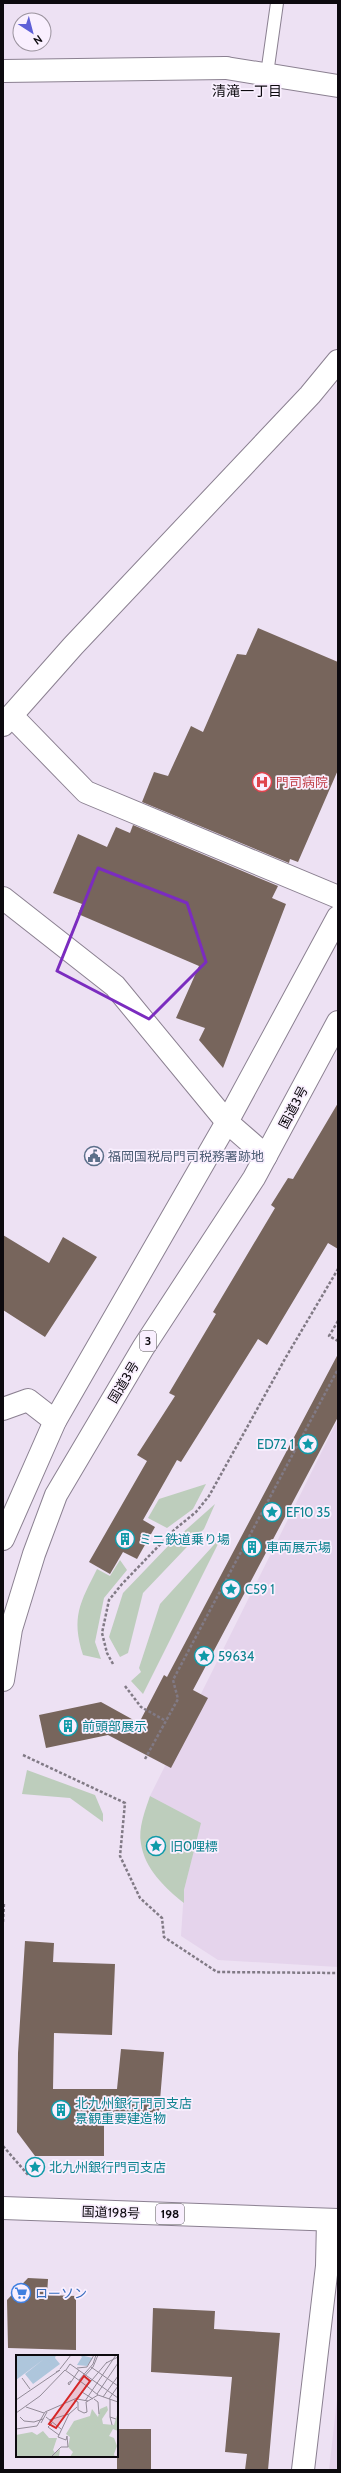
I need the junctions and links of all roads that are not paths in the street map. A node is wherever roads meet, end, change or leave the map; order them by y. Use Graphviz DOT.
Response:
graph roads {
  1 [pos="277,3"];
  2 [pos="3,71"];
  3 [pos="267,74"];
  4 [pos="338,86"];
  5 [pos="338,361"];
  6 [pos="8,720"];
  7 [pos="338,897"];
  8 [pos="3,898"];
  9 [pos="338,917"];
  10 [pos="338,1022"];
  11 [pos="227,1122"];
  12 [pos="266,1156"];
  13 [pos="3,1409"];
  14 [pos="55,1421"];
  15 [pos="7,1515"];
  16 [pos="3,1539"];
  17 [pos="3,1680"];
  18 [pos="3,2208"];
  19 [pos="333,2220"];
  20 [pos="303,2470"];
  1 -- 3 [label="lane"];
  2 -- 3 [label="main road"];
  3 -- 4 [label="main road"];
  5 -- 6 [label="main road"];
  6 -- 7 [label="main road"];
  8 -- 11 [label="main road"];
  9 -- 11 [label="main road"];
  10 -- 12 [label="main road, 国道3号 / 3"];
  11 -- 12 [label="main road"];
  11 -- 14 [label="main road"];
  12 -- 17 [label="main road, 国道3号 / 3"];
  13 -- 14 [label="main road"];
  14 -- 15 [label="main road"];
  15 -- 16 [label="main road"];
  18 -- 19 [label="main road, 国道198号 / 198"];
  19 -- 20 [label="main road"];
}
